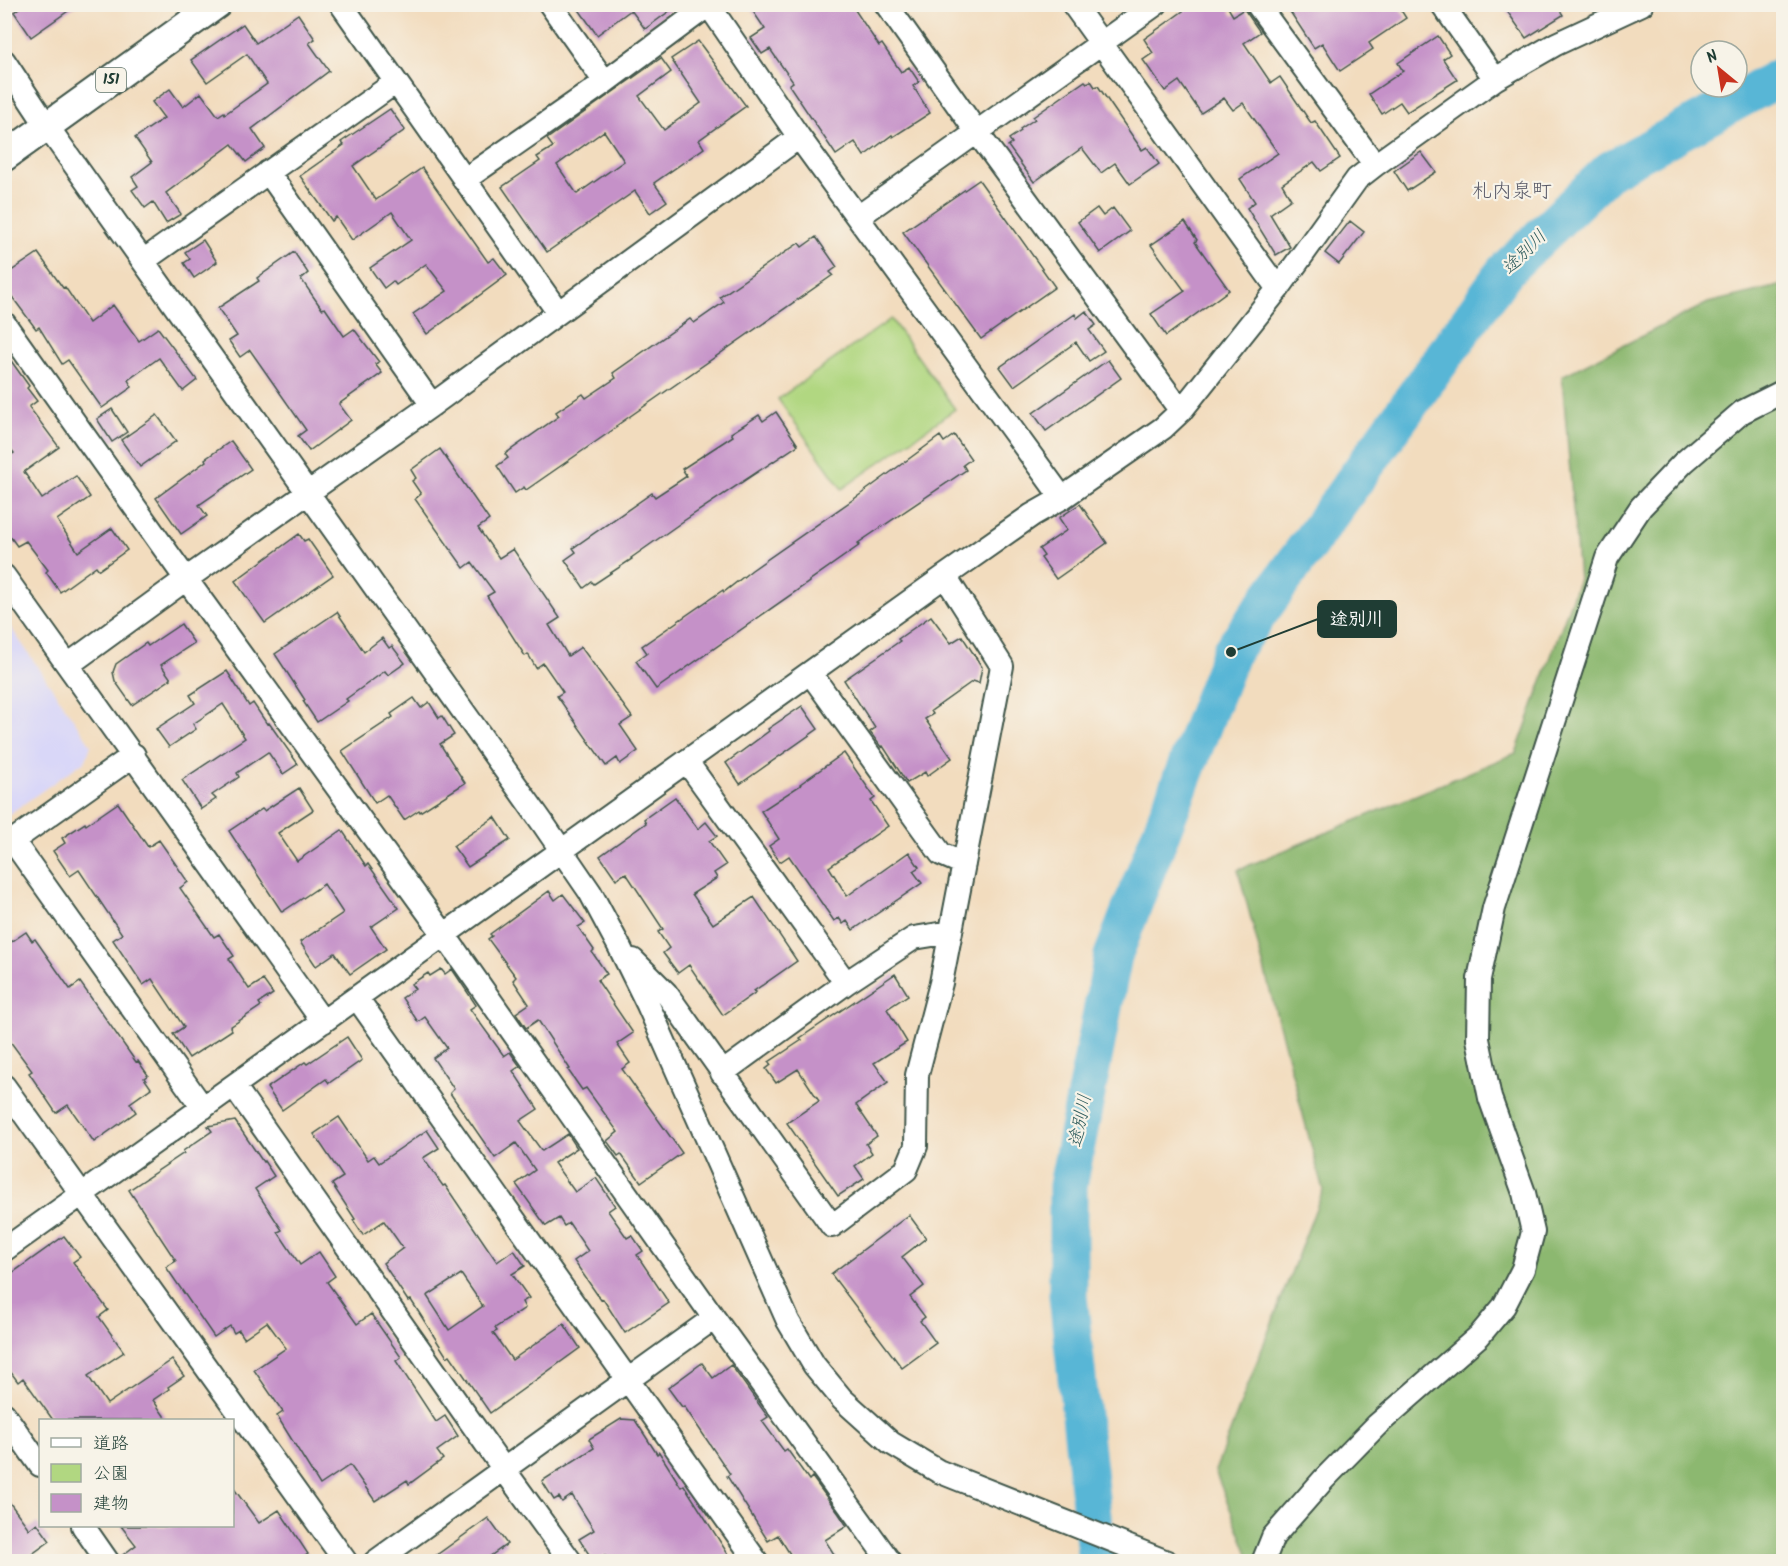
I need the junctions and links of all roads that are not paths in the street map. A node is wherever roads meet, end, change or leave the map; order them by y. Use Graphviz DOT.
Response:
graph roads {
  1 [pos="217,4"];
  2 [pos="341,4"];
  3 [pos="550,4"];
  4 [pos="886,4"];
  5 [pos="1073,4"];
  6 [pos="1156,4"];
  7 [pos="1257,4"];
  8 [pos="1442,4"];
  9 [pos="1642,4"];
  10 [pos="709,5"];
  11 [pos="1101,43"];
  12 [pos="4,61"];
  13 [pos="1496,78"];
  14 [pos="396,82"];
  15 [pos="606,82"];
  16 [pos="47,126"];
  17 [pos="976,132"];
  18 [pos="799,137"];
  19 [pos="4,156"];
  20 [pos="1375,165"];
  21 [pos="268,172"];
  22 [pos="464,180"];
  23 [pos="858,217"];
  24 [pos="143,261"];
  25 [pos="1278,289"];
  26 [pos="558,312"];
  27 [pos="4,323"];
  28 [pos="1784,391"];
  29 [pos="432,405"];
  30 [pos="1181,411"];
  31 [pos="307,494"];
  32 [pos="1062,498"];
  33 [pos="4,576"];
  34 [pos="945,576"];
  35 [pos="186,579"];
  36 [pos="68,665"];
  37 [pos="811,674"];
  38 [pos="134,755"];
  39 [pos="687,762"];
  40 [pos="9,844"];
  41 [pos="563,851"];
  42 [pos="964,864"];
  43 [pos="951,932"];
  44 [pos="445,936"];
  45 [pos="619,946"];
  46 [pos="846,983"];
  47 [pos="357,998"];
  48 [pos="323,1022"];
  49 [pos="722,1072"];
  50 [pos="4,1086"];
  51 [pos="234,1086"];
  52 [pos="203,1108"];
  53 [pos="82,1195"];
  54 [pos="4,1250"];
  55 [pos="714,1318"];
  56 [pos="628,1381"];
  57 [pos="4,1414"];
  58 [pos="39,1465"];
  59 [pos="503,1468"];
  60 [pos="84,1527"];
  61 [pos="108,1562"];
  62 [pos="346,1562"];
  63 [pos="375,1562"];
  64 [pos="571,1562"];
  65 [pos="757,1562"];
  66 [pos="890,1562"];
  67 [pos="1167,1562"];
  68 [pos="1263,1562"];
  1 -- 16 [label="main road, 151"];
  2 -- 14 [label="street"];
  3 -- 15 [label="street"];
  4 -- 17 [label="street"];
  5 -- 11 [label="street"];
  6 -- 11 [label="street"];
  7 -- 20 [label="street"];
  8 -- 13 [label="street"];
  9 -- 13 [label="street"];
  10 -- 15 [label="street"];
  10 -- 18 [label="street"];
  11 -- 17 [label="street"];
  11 -- 25 [label="street"];
  12 -- 16 [label="street"];
  13 -- 20 [label="street"];
  14 -- 21 [label="street"];
  14 -- 22 [label="street"];
  15 -- 22 [label="street"];
  16 -- 19 [label="main road, 151"];
  16 -- 24 [label="street"];
  17 -- 23 [label="street"];
  17 -- 30 [label="street"];
  18 -- 23 [label="street"];
  18 -- 26 [label="street"];
  20 -- 25 [label="street"];
  21 -- 24 [label="street"];
  21 -- 29 [label="street"];
  22 -- 26 [label="street"];
  23 -- 32 [label="street"];
  24 -- 31 [label="street"];
  25 -- 30 [label="street"];
  26 -- 29 [label="street"];
  27 -- 35 [label="street"];
  28 -- 68 [label="street"];
  29 -- 31 [label="street"];
  30 -- 32 [label="street"];
  31 -- 35 [label="street"];
  31 -- 41 [label="street"];
  32 -- 34 [label="street"];
  33 -- 36 [label="street"];
  34 -- 37 [label="street"];
  34 -- 42 [label="street"];
  35 -- 36 [label="street"];
  35 -- 44 [label="street"];
  36 -- 38 [label="street"];
  37 -- 39 [label="street"];
  37 -- 42 [label="street"];
  38 -- 40 [label="street"];
  38 -- 48 [label="street"];
  39 -- 41 [label="street"];
  39 -- 46 [label="street"];
  40 -- 52 [label="street"];
  41 -- 44 [label="street"];
  41 -- 45 [label="street"];
  42 -- 43 [label="street"];
  43 -- 46 [label="street"];
  43 -- 49 [label="street"];
  44 -- 47 [label="street"];
  44 -- 55 [label="street"];
  45 -- 49 [label="street"];
  45 -- 67 [label="street"];
  46 -- 49 [label="street"];
  47 -- 48 [label="street"];
  47 -- 56 [label="street"];
  48 -- 51 [label="street"];
  50 -- 53 [label="street"];
  51 -- 52 [label="street"];
  51 -- 59 [label="street"];
  52 -- 53 [label="street"];
  53 -- 54 [label="street"];
  53 -- 62 [label="street"];
  55 -- 56 [label="street"];
  55 -- 66 [label="street"];
  56 -- 59 [label="street"];
  56 -- 65 [label="street"];
  57 -- 58 [label="street"];
  59 -- 63 [label="street"];
  59 -- 64 [label="street"];
  60 -- 61 [label="street"];
}
